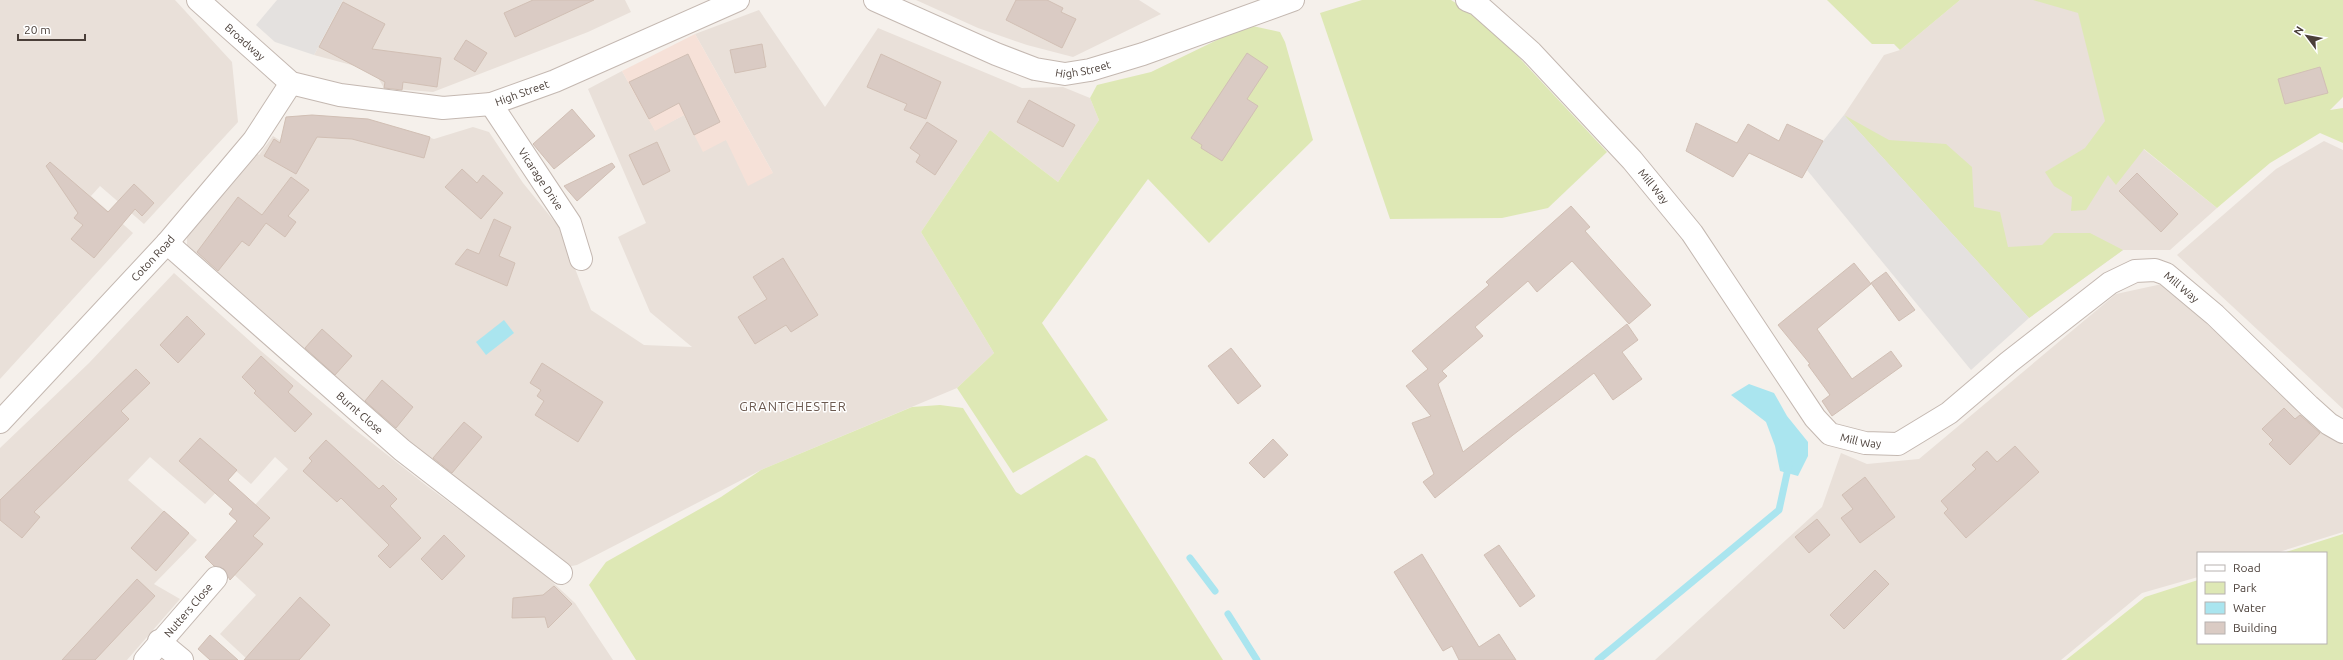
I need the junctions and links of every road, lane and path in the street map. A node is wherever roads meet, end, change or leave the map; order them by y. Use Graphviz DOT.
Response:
graph roads {
  1 [pos="198,0"];
  2 [pos="738,0"];
  3 [pos="875,0"];
  4 [pos="1293,0"];
  5 [pos="1467,0"];
  6 [pos="291,83"];
  7 [pos="491,104"];
  8 [pos="167,243"];
  9 [pos="581,258"];
  10 [pos="0,422"];
  11 [pos="2343,432"];
  12 [pos="561,573"];
  13 [pos="216,578"];
  14 [pos="159,641"];
  15 [pos="145,660"];
  16 [pos="182,660"];
  1 -- 6 [label="street, Broadway"];
  2 -- 7 [label="street, High Street"];
  3 -- 4 [label="street, High Street"];
  5 -- 11 [label="street, Mill Way"];
  6 -- 7 [label="street, High Street"];
  6 -- 8 [label="street, Coton Road"];
  7 -- 9 [label="street, Vicarage Drive"];
  8 -- 10 [label="street, Coton Road"];
  8 -- 12 [label="street, Burnt Close"];
  13 -- 14 [label="street, Nutters Close"];
  14 -- 15 [label="street, Nutters Close"];
  14 -- 16 [label="street, Nutters Close"];
}
